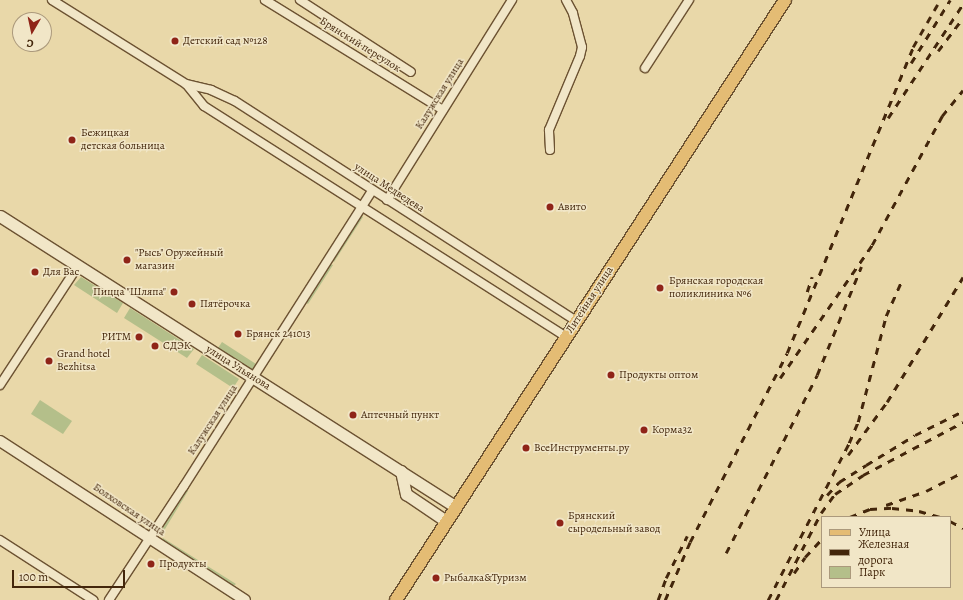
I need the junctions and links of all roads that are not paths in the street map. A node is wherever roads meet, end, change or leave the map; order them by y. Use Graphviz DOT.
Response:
graph roads {
  1 [pos="52,0"];
  2 [pos="265,0"];
  3 [pos="300,0"];
  4 [pos="512,0"];
  5 [pos="566,0"];
  6 [pos="689,0"];
  7 [pos="785,0"];
  8 [pos="645,68"];
  9 [pos="411,72"];
  10 [pos="186,84"];
  11 [pos="443,110"];
  12 [pos="550,150"];
  13 [pos="372,191"];
  14 [pos="387,200"];
  15 [pos="362,207"];
  16 [pos="0,216"];
  17 [pos="78,266"];
  18 [pos="576,321"];
  19 [pos="566,337"];
  20 [pos="253,378"];
  21 [pos="0,385"];
  22 [pos="0,441"];
  23 [pos="401,471"];
  24 [pos="456,506"];
  25 [pos="446,521"];
  26 [pos="149,537"];
  27 [pos="0,540"];
  28 [pos="93,600"];
  29 [pos="108,600"];
  30 [pos="245,600"];
  31 [pos="396,600"];
  1 -- 10 [label="street, улица Медведева"];
  2 -- 11 [label="street, Брянский переулок"];
  3 -- 9 [label="street"];
  4 -- 11 [label="street, Калужская улица"];
  5 -- 12 [label="street"];
  6 -- 8 [label="street"];
  7 -- 18 [label="main road, Литейная улица"];
  10 -- 13 [label="street, улица Медведева"];
  10 -- 15 [label="street, улица Медведева"];
  11 -- 14 [label="street, Калужская улица"];
  13 -- 14 [label="street, улица Медведева"];
  13 -- 15 [label="street, Калужская улица"];
  14 -- 18 [label="street, улица Медведева"];
  15 -- 19 [label="street, улица Медведева"];
  15 -- 20 [label="street, Калужская улица"];
  16 -- 17 [label="main road, улица Ульянова"];
  17 -- 20 [label="main road, улица Ульянова"];
  17 -- 21 [label="street"];
  18 -- 19 [label="main road, Литейная улица"];
  19 -- 24 [label="main road, Литейная улица"];
  20 -- 23 [label="main road, улица Ульянова"];
  20 -- 26 [label="street, Калужская улица"];
  22 -- 26 [label="street, Болховская улица"];
  23 -- 24 [label="main road, улица Ульянова"];
  23 -- 25 [label="main road"];
  24 -- 25 [label="main road, Литейная улица"];
  25 -- 31 [label="main road, Литейная улица"];
  26 -- 29 [label="street, Калужская улица"];
  26 -- 30 [label="street, Болховская улица"];
  27 -- 28 [label="street"];
}
